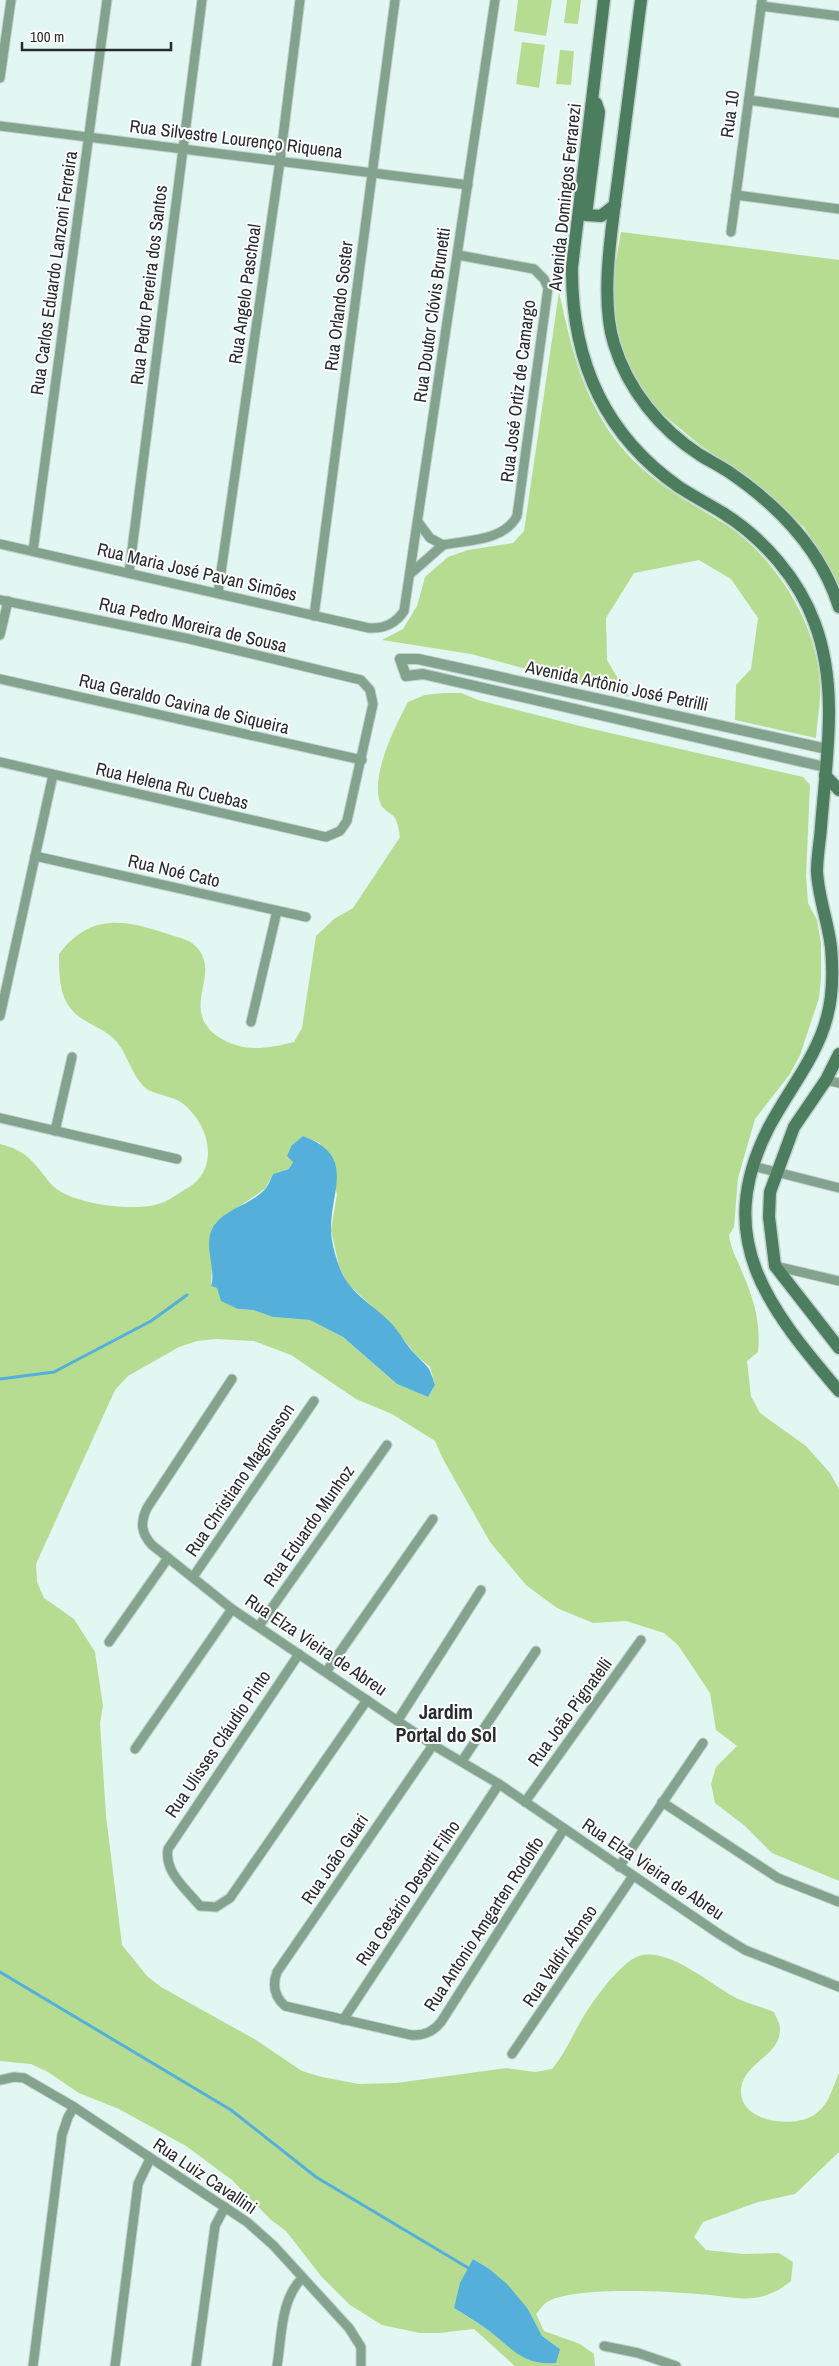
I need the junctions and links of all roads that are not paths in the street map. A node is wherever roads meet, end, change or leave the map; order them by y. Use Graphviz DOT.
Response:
graph roads {
  1 [pos="10,0"];
  2 [pos="107,0"];
  3 [pos="202,0"];
  4 [pos="300,0"];
  5 [pos="396,0"];
  6 [pos="494,0"];
  7 [pos="604,0"];
  8 [pos="641,0"];
  9 [pos="761,3"];
  10 [pos="839,16"];
  11 [pos="0,78"];
  12 [pos="749,100"];
  13 [pos="839,113"];
  14 [pos="0,126"];
  15 [pos="88,137"];
  16 [pos="183,149"];
  17 [pos="280,161"];
  18 [pos="373,173"];
  19 [pos="468,185"];
  20 [pos="736,196"];
  21 [pos="615,205"];
  22 [pos="839,209"];
  23 [pos="582,214"];
  24 [pos="731,232"];
  25 [pos="458,254"];
  26 [pos="418,522"];
  27 [pos="0,544"];
  28 [pos="443,545"];
  29 [pos="33,551"];
  30 [pos="129,573"];
  31 [pos="410,574"];
  32 [pos="218,593"];
  33 [pos="4,600"];
  34 [pos="839,607"];
  35 [pos="314,616"];
  36 [pos="386,626"];
  37 [pos="0,635"];
  38 [pos="0,679"];
  39 [pos="833,750"];
  40 [pos="362,760"];
  41 [pos="0,762"];
  42 [pos="825,771"];
  43 [pos="53,775"];
  44 [pos="839,790"];
  45 [pos="35,856"];
  46 [pos="277,911"];
  47 [pos="306,917"];
  48 [pos="835,994"];
  49 [pos="0,1016"];
  50 [pos="250,1022"];
  51 [pos="839,1054"];
  52 [pos="72,1057"];
  53 [pos="826,1080"];
  54 [pos="839,1083"];
  55 [pos="0,1118"];
  56 [pos="55,1132"];
  57 [pos="177,1158"];
  58 [pos="753,1166"];
  59 [pos="776,1172"];
  60 [pos="839,1188"];
  61 [pos="775,1266"];
  62 [pos="839,1281"];
  63 [pos="839,1348"];
  64 [pos="232,1379"];
  65 [pos="839,1391"];
  66 [pos="314,1401"];
  67 [pos="386,1445"];
  68 [pos="433,1519"];
  69 [pos="168,1558"];
  70 [pos="193,1578"];
  71 [pos="481,1590"];
  72 [pos="232,1609"];
  73 [pos="259,1626"];
  74 [pos="641,1640"];
  75 [pos="109,1642"];
  76 [pos="536,1651"];
  77 [pos="299,1654"];
  78 [pos="326,1672"];
  79 [pos="367,1700"];
  80 [pos="398,1720"];
  81 [pos="703,1742"];
  82 [pos="433,1746"];
  83 [pos="135,1749"];
  84 [pos="462,1761"];
  85 [pos="499,1784"];
  86 [pos="526,1802"];
  87 [pos="662,1802"];
  88 [pos="564,1829"];
  89 [pos="620,1867"];
  90 [pos="634,1876"];
  91 [pos="839,1902"];
  92 [pos="839,1987"];
  93 [pos="343,2020"];
  94 [pos="512,2054"];
  95 [pos="0,2080"];
  96 [pos="74,2107"];
  97 [pos="150,2159"];
  98 [pos="225,2207"];
  99 [pos="302,2278"];
  100 [pos="604,2346"];
  101 [pos="33,2366"];
  102 [pos="115,2366"];
  103 [pos="196,2366"];
  104 [pos="277,2366"];
  105 [pos="361,2366"];
  106 [pos="676,2366"];
  1 -- 11 [label="street"];
  2 -- 15 [label="street, Rua Carlos Eduardo Lanzoni Ferreira"];
  3 -- 16 [label="street, Rua Pedro Pereira dos Santos"];
  4 -- 17 [label="street, Rua Angelo Paschoal"];
  5 -- 18 [label="street, Rua Orlando Soster"];
  6 -- 19 [label="street, Rua Doutor Clóvis Brunetti"];
  7 -- 23 [label="main road, Avenida Domingos Ferrarezi"];
  8 -- 21 [label="main road"];
  9 -- 10 [label="street"];
  9 -- 12 [label="street, Rua 10"];
  12 -- 13 [label="street"];
  12 -- 20 [label="street, Rua 10"];
  14 -- 15 [label="street, Rua Silvestre Lourenço Riquena"];
  15 -- 16 [label="street, Rua Silvestre Lourenço Riquena"];
  15 -- 29 [label="street, Rua Carlos Eduardo Lanzoni Ferreira"];
  16 -- 17 [label="street, Rua Silvestre Lourenço Riquena"];
  16 -- 30 [label="street, Rua Pedro Pereira dos Santos"];
  17 -- 18 [label="street, Rua Silvestre Lourenço Riquena"];
  17 -- 32 [label="street, Rua Angelo Paschoal"];
  18 -- 19 [label="street, Rua Silvestre Lourenço Riquena"];
  18 -- 35 [label="street, Rua Orlando Soster"];
  19 -- 25 [label="street, Rua Doutor Clóvis Brunetti"];
  20 -- 22 [label="street"];
  20 -- 24 [label="street, Rua 10"];
  21 -- 23 [label="main road"];
  21 -- 34 [label="main road"];
  23 -- 39 [label="main road, Avenida Domingos Ferrarezi"];
  25 -- 26 [label="street, Rua Doutor Clóvis Brunetti"];
  25 -- 28 [label="street, Rua José Ortiz de Camargo"];
  26 -- 28 [label="street"];
  26 -- 31 [label="street, Rua Doutor Clóvis Brunetti"];
  27 -- 29 [label="street, Rua Maria José Pavan Simões"];
  28 -- 31 [label="street, Rua José Ortiz de Camargo"];
  29 -- 30 [label="street, Rua Maria José Pavan Simões"];
  30 -- 32 [label="street, Rua Maria José Pavan Simões"];
  31 -- 36 [label="street, Rua Doutor Clóvis Brunetti"];
  32 -- 35 [label="street, Rua Maria José Pavan Simões"];
  33 -- 37 [label="street"];
  33 -- 40 [label="street, Rua Pedro Moreira de Sousa"];
  35 -- 36 [label="street, Rua Maria José Pavan Simões"];
  38 -- 40 [label="street, Rua Geraldo Cavina de Siqueira"];
  39 -- 42 [label="main road, Avenida Domingos Ferrarezi"];
  39 -- 42 [label="street, Avenida Artônio José Petrilli"];
  40 -- 43 [label="street, Rua Helena Ru Cuebas"];
  41 -- 43 [label="street, Rua Helena Ru Cuebas"];
  42 -- 44 [label="main road"];
  42 -- 48 [label="main road, Avenida Domingos Ferrarezi"];
  43 -- 45 [label="street"];
  45 -- 46 [label="street, Rua Noé Cato"];
  45 -- 49 [label="street"];
  46 -- 47 [label="street, Rua Noé Cato"];
  46 -- 50 [label="street"];
  48 -- 58 [label="main road, Avenida Domingos Ferrarezi"];
  51 -- 53 [label="main road"];
  52 -- 56 [label="street"];
  53 -- 54 [label="street"];
  53 -- 59 [label="main road"];
  55 -- 56 [label="street"];
  56 -- 57 [label="street"];
  58 -- 59 [label="street"];
  58 -- 65 [label="main road, Avenida Domingos Ferrarezi"];
  59 -- 60 [label="street"];
  59 -- 61 [label="main road"];
  61 -- 62 [label="street"];
  61 -- 63 [label="main road"];
  64 -- 69 [label="street, Rua Elza Vieira de Abreu"];
  66 -- 70 [label="street, Rua Christiano Magnusson"];
  67 -- 73 [label="street, Rua Eduardo Munhoz"];
  68 -- 78 [label="street"];
  69 -- 70 [label="street, Rua Elza Vieira de Abreu"];
  69 -- 75 [label="street"];
  70 -- 72 [label="street, Rua Elza Vieira de Abreu"];
  71 -- 80 [label="street"];
  72 -- 73 [label="street, Rua Elza Vieira de Abreu"];
  72 -- 83 [label="street"];
  73 -- 77 [label="street, Rua Elza Vieira de Abreu"];
  74 -- 86 [label="street, Rua João Pignatelli"];
  76 -- 84 [label="street"];
  77 -- 78 [label="street, Rua Elza Vieira de Abreu"];
  77 -- 79 [label="street, Rua Ulisses Cláudio Pinto"];
  78 -- 79 [label="street, Rua Elza Vieira de Abreu"];
  79 -- 80 [label="street, Rua Elza Vieira de Abreu"];
  80 -- 82 [label="street, Rua Elza Vieira de Abreu"];
  81 -- 87 [label="street"];
  82 -- 84 [label="street, Rua Elza Vieira de Abreu"];
  82 -- 93 [label="street, Rua João Guari"];
  84 -- 85 [label="street, Rua Elza Vieira de Abreu"];
  85 -- 86 [label="street, Rua Elza Vieira de Abreu"];
  85 -- 93 [label="street, Rua Cesário Desotti Filho"];
  86 -- 88 [label="street, Rua Elza Vieira de Abreu"];
  87 -- 89 [label="street"];
  87 -- 91 [label="street"];
  88 -- 89 [label="street, Rua Elza Vieira de Abreu"];
  88 -- 93 [label="street, Rua Antonio Amgarten Rodolfo"];
  89 -- 90 [label="street, Rua Elza Vieira de Abreu"];
  90 -- 92 [label="street, Rua Elza Vieira de Abreu"];
  90 -- 94 [label="street, Rua Valdir Afonso"];
  95 -- 96 [label="street, Rua Luiz Cavallini"];
  96 -- 97 [label="street, Rua Luiz Cavallini"];
  96 -- 101 [label="street"];
  97 -- 98 [label="street, Rua Luiz Cavallini"];
  97 -- 102 [label="street"];
  98 -- 99 [label="street, Rua Luiz Cavallini"];
  98 -- 103 [label="street"];
  99 -- 104 [label="street"];
  99 -- 105 [label="street, Rua Luiz Cavallini"];
  100 -- 106 [label="street"];
}
